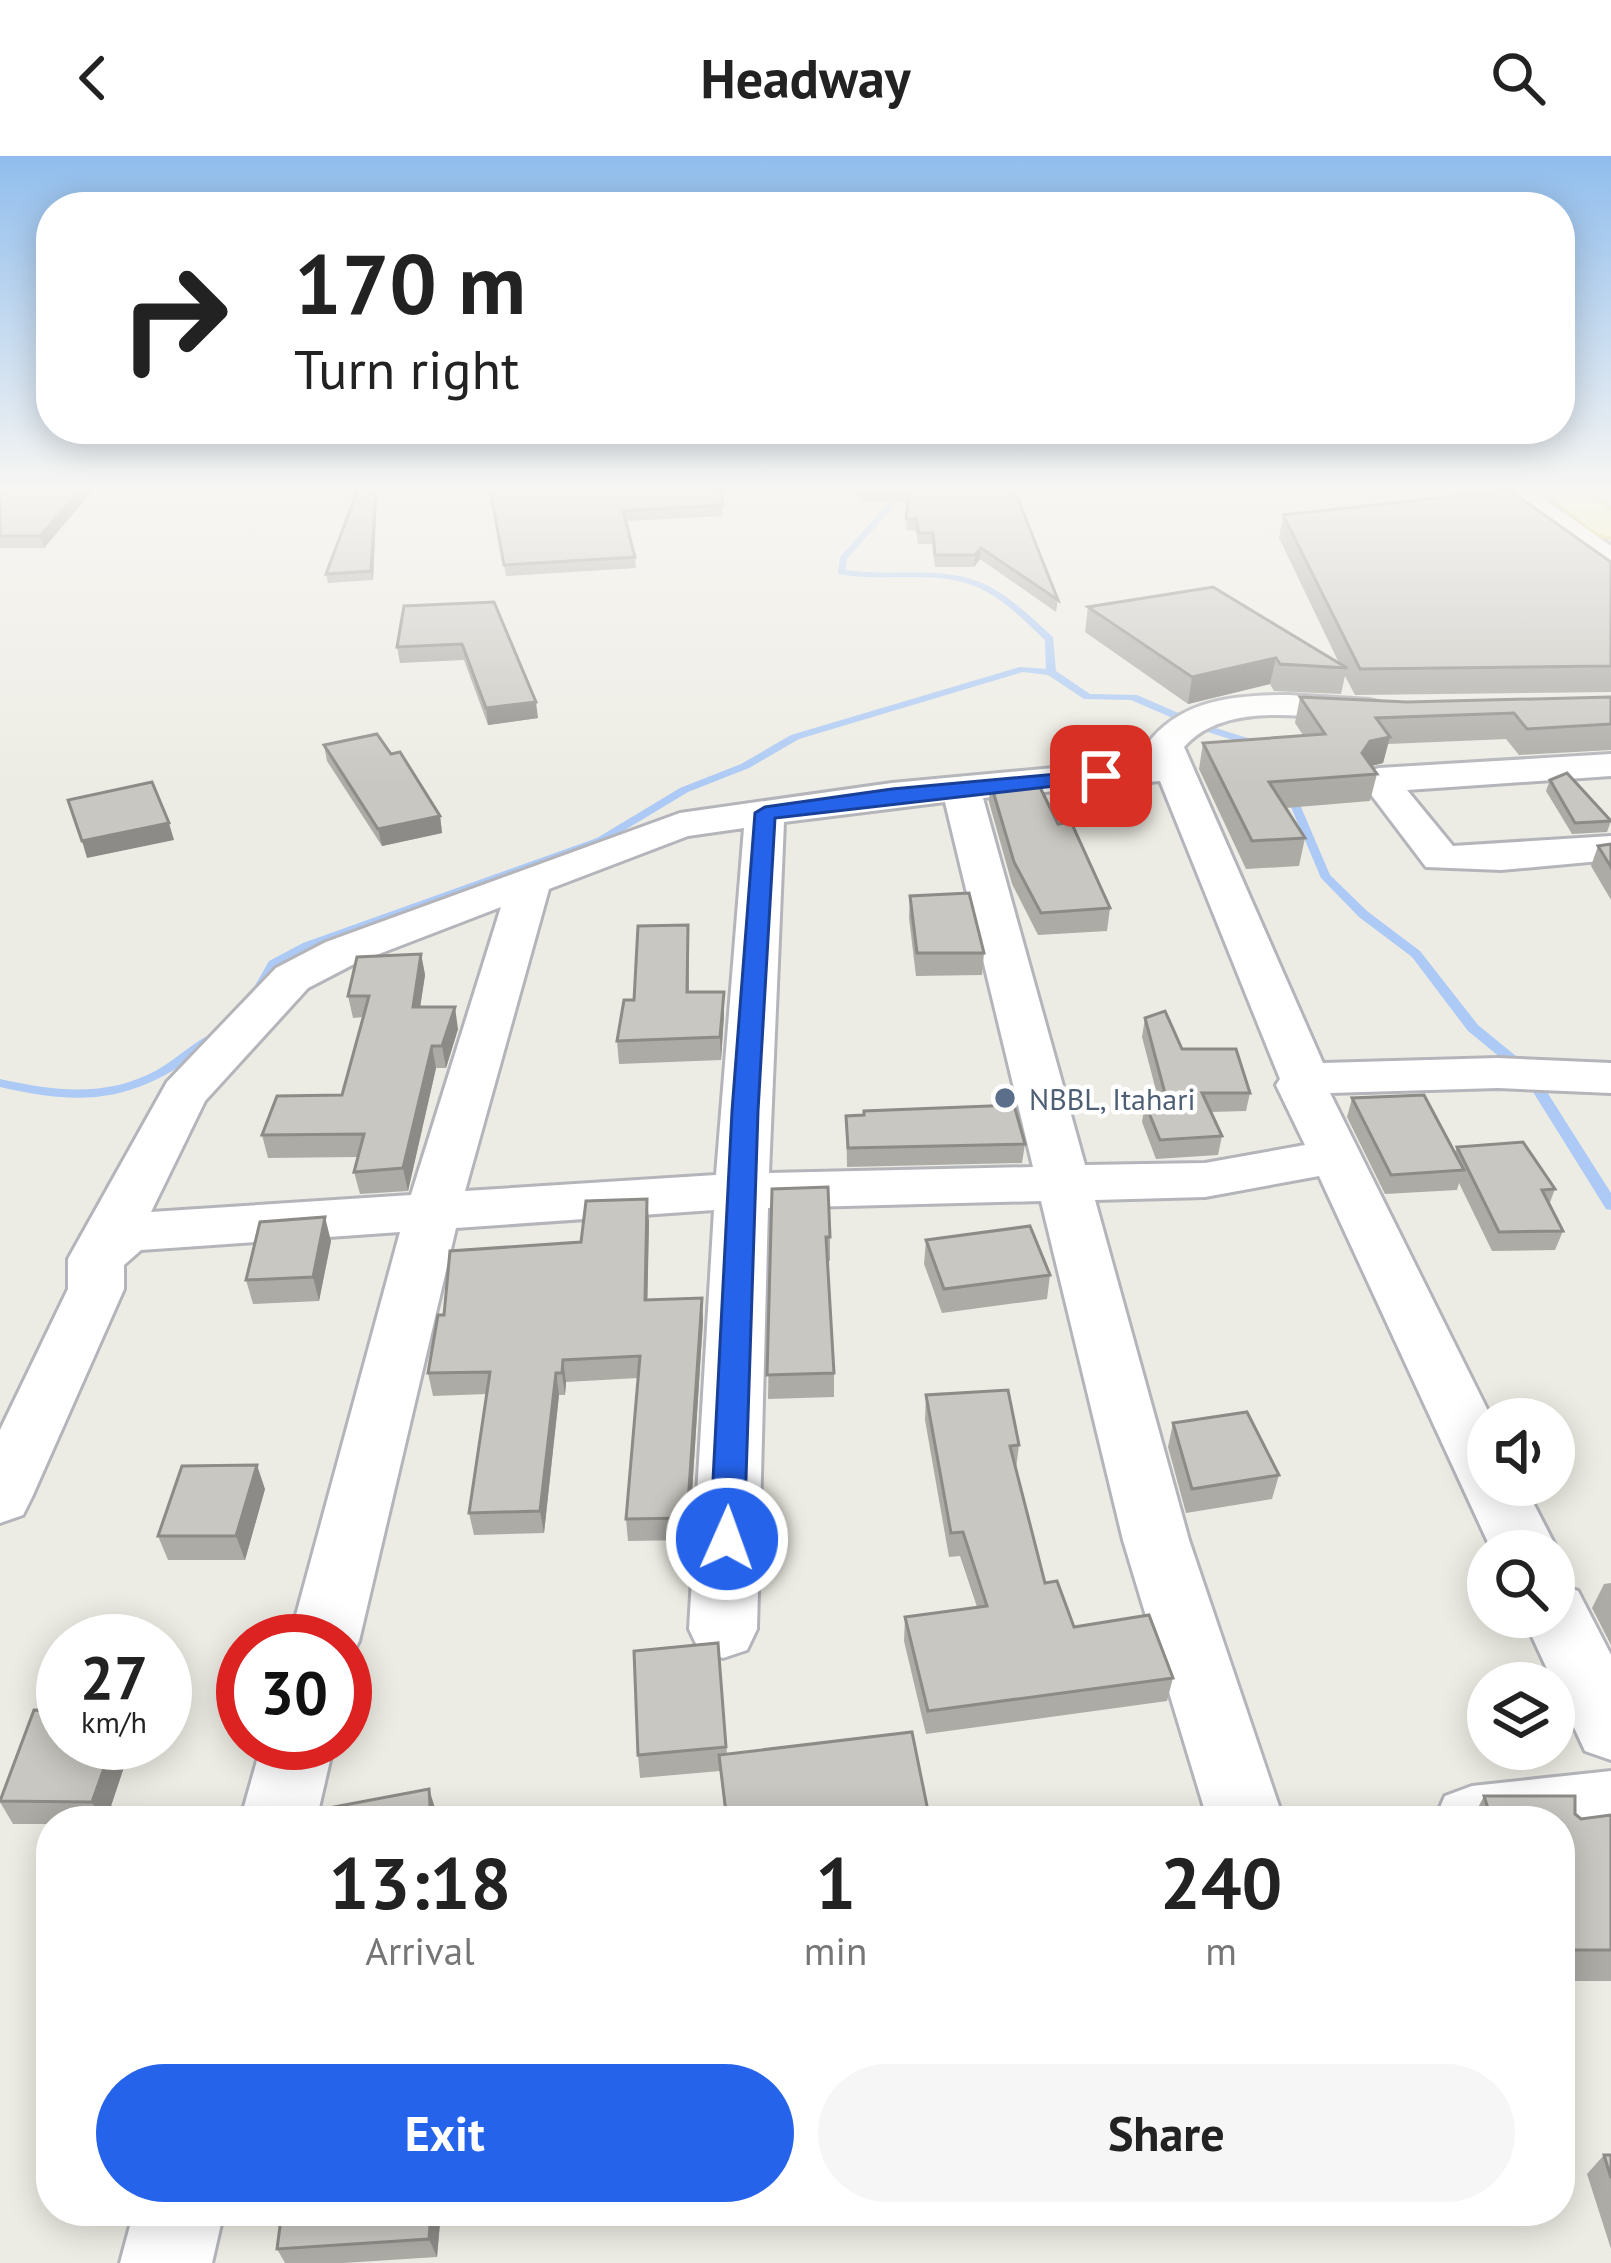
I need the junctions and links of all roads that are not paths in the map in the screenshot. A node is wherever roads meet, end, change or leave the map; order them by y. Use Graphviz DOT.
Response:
graph roads {
  1 [pos="1400,712"];
  2 [pos="1186,739"];
  3 [pos="1611,765"];
  4 [pos="962,789"];
  5 [pos="765,813"];
  6 [pos="1611,848"];
  7 [pos="530,884"];
  8 [pos="1296,1058"];
  9 [pos="1611,1078"];
  10 [pos="1336,1156"];
  11 [pos="1060,1180"];
  12 [pos="741,1191"];
  13 [pos="433,1210"];
  14 [pos="107,1247"];
  15 [pos="1467,1432"];
  16 [pos="0,1497"];
  17 [pos="331,1614"];
  18 [pos="723,1629"];
  19 [pos="1567,1638"];
  20 [pos="1611,1728"];
  21 [pos="291,1770"];
  22 [pos="282,1806"];
  23 [pos="1241,1806"];
  24 [pos="1611,1807"];
  25 [pos="1575,1811"];
  26 [pos="175,2226"];
  27 [pos="166,2263"];
  1 -- 2 [label="street"];
  2 -- 4 [label="street"];
  2 -- 8 [label="street"];
  3 -- 6 [label="street"];
  4 -- 5 [label="street"];
  4 -- 11 [label="street"];
  5 -- 7 [label="street"];
  5 -- 12 [label="street"];
  7 -- 13 [label="street"];
  7 -- 14 [label="street"];
  8 -- 9 [label="street"];
  8 -- 10 [label="street"];
  10 -- 11 [label="street"];
  10 -- 15 [label="street"];
  11 -- 12 [label="street"];
  11 -- 23 [label="street"];
  12 -- 13 [label="street"];
  12 -- 18 [label="street"];
  13 -- 14 [label="street"];
  13 -- 17 [label="street"];
  14 -- 16 [label="street"];
  19 -- 20 [label="street"];
  21 -- 22 [label="street"];
  24 -- 25 [label="street"];
  26 -- 27 [label="street"];
}
